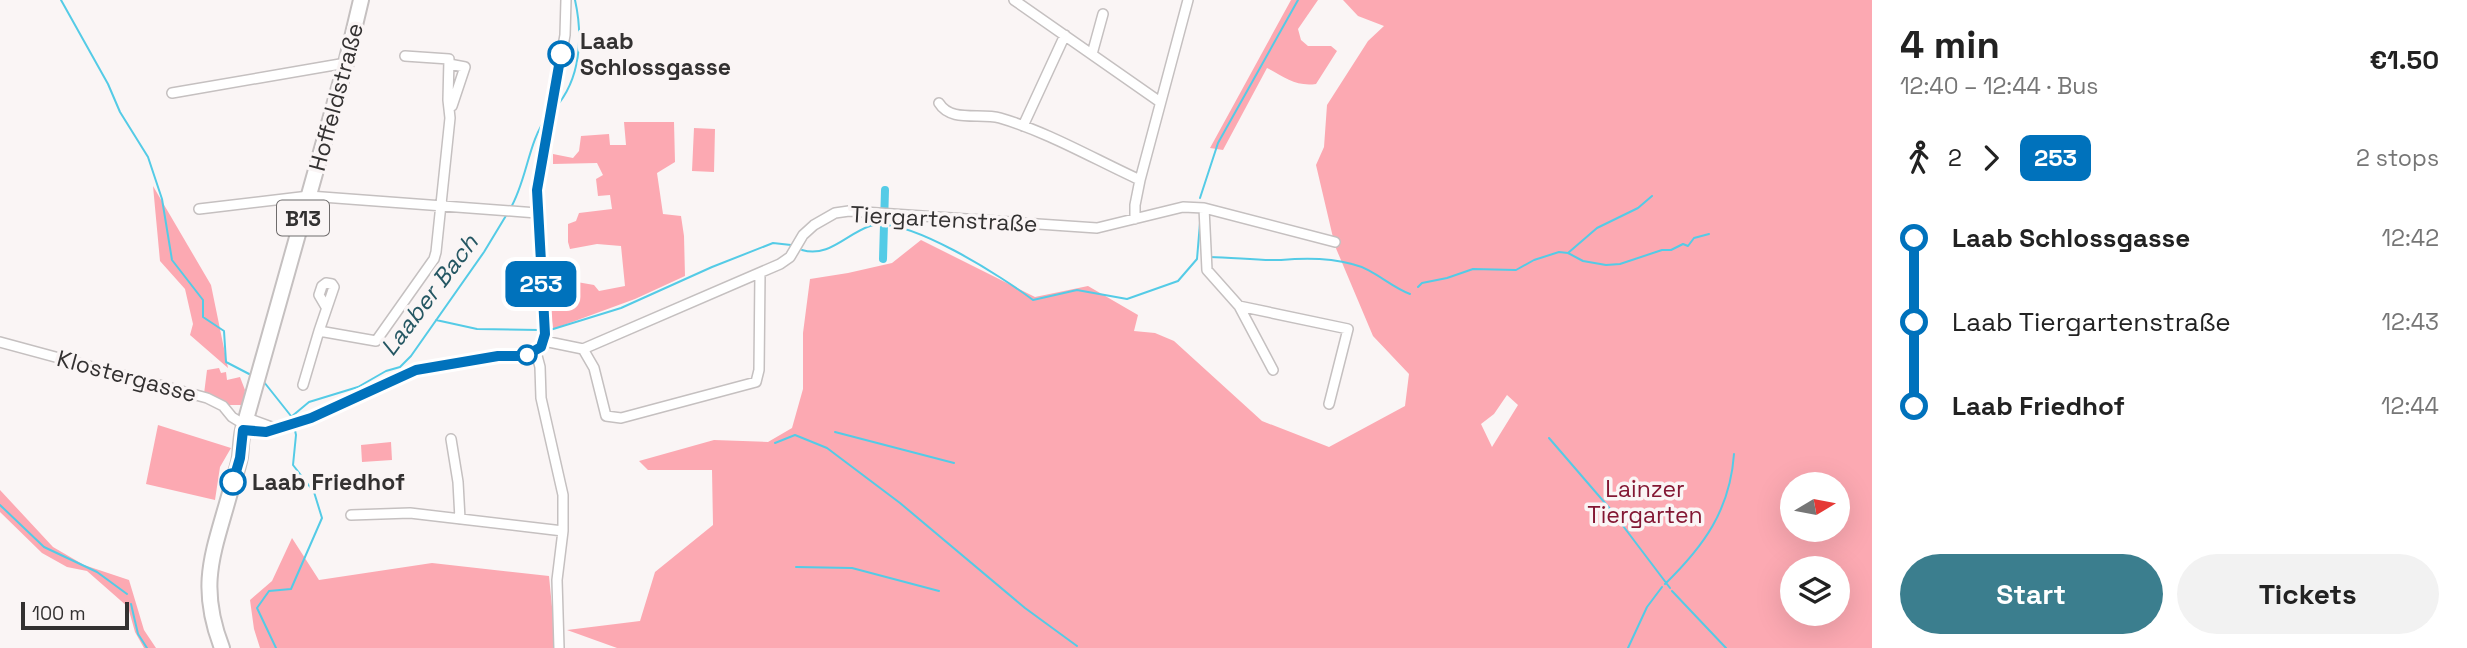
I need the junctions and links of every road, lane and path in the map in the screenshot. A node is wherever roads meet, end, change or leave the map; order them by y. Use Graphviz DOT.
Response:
graph roads {
  1 [pos="361,0"];
  2 [pos="566,0"];
  3 [pos="1014,0"];
  4 [pos="1188,0"];
  5 [pos="1103,14"];
  6 [pos="1065,35"];
  7 [pos="1092,54"];
  8 [pos="405,56"];
  9 [pos="346,63"];
  10 [pos="449,64"];
  11 [pos="172,93"];
  12 [pos="1160,102"];
  13 [pos="939,103"];
  14 [pos="450,118"];
  15 [pos="1023,126"];
  16 [pos="1140,180"];
  17 [pos="309,196"];
  18 [pos="440,206"];
  19 [pos="1204,208"];
  20 [pos="199,209"];
  21 [pos="537,213"];
  22 [pos="1135,219"];
  23 [pos="1335,242"];
  24 [pos="760,273"];
  25 [pos="1239,306"];
  26 [pos="326,307"];
  27 [pos="319,331"];
  28 [pos="544,341"];
  29 [pos="0,342"];
  30 [pos="583,349"];
  31 [pos="536,352"];
  32 [pos="1273,370"];
  33 [pos="303,385"];
  34 [pos="1329,404"];
  35 [pos="244,427"];
  36 [pos="451,439"];
  37 [pos="351,514"];
  38 [pos="460,519"];
  39 [pos="563,531"];
  40 [pos="222,648"];
  41 [pos="559,648"];
  1 -- 9 [label="main road, Hoffeldstraße / B13"];
  2 -- 21 [label="street"];
  3 -- 6 [label="street"];
  4 -- 12 [label="street"];
  5 -- 7 [label="street"];
  6 -- 7 [label="street"];
  6 -- 15 [label="street"];
  7 -- 12 [label="street"];
  8 -- 10 [label="street"];
  9 -- 11 [label="street"];
  9 -- 17 [label="main road, Hoffeldstraße / B13"];
  10 -- 14 [label="street"];
  10 -- 14 [label="street"];
  12 -- 16 [label="street"];
  13 -- 15 [label="street"];
  14 -- 18 [label="street"];
  15 -- 16 [label="street"];
  16 -- 22 [label="street"];
  17 -- 18 [label="street"];
  17 -- 20 [label="street"];
  17 -- 35 [label="main road, Hoffeldstraße / B13"];
  18 -- 21 [label="street"];
  18 -- 27 [label="street"];
  19 -- 22 [label="street, Tiergartenstraße"];
  19 -- 23 [label="street, Tiergartenstraße"];
  19 -- 25 [label="street"];
  21 -- 28 [label="street"];
  22 -- 24 [label="street, Tiergartenstraße"];
  24 -- 30 [label="street, Tiergartenstraße"];
  24 -- 30 [label="street"];
  25 -- 32 [label="street"];
  25 -- 34 [label="street"];
  26 -- 27 [label="street"];
  27 -- 33 [label="street"];
  28 -- 30 [label="street"];
  28 -- 31 [label="street"];
  29 -- 35 [label="street, Klostergasse"];
  31 -- 35 [label="street, Klostergasse"];
  31 -- 39 [label="street"];
  35 -- 40 [label="main road, Hoffeldstraße / B13"];
  36 -- 38 [label="street"];
  37 -- 38 [label="street"];
  38 -- 39 [label="street"];
  39 -- 41 [label="street"];
}
